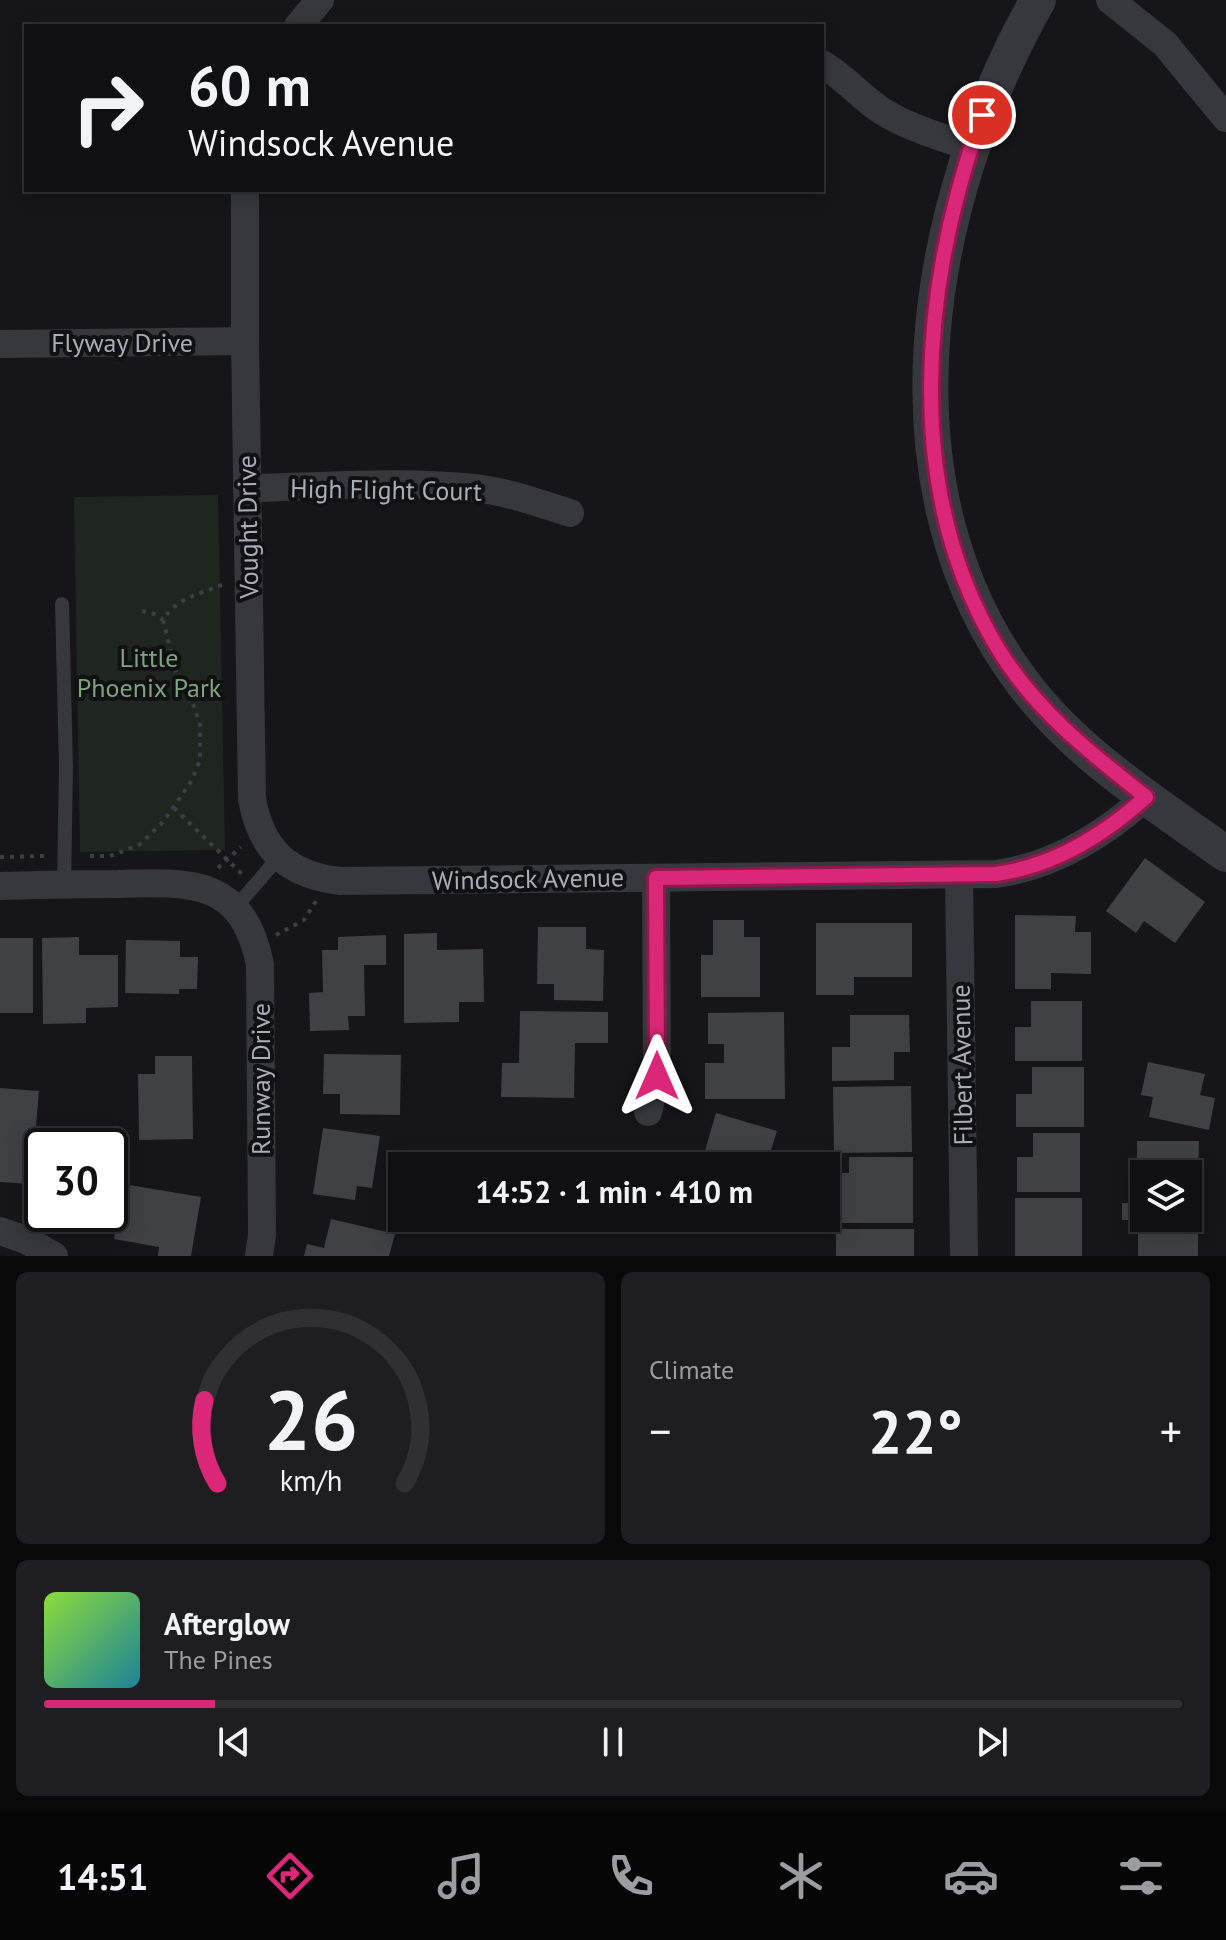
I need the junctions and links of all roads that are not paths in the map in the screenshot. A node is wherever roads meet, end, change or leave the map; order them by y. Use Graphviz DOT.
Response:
graph roads {
  1 [pos="320,0"];
  2 [pos="1038,0"];
  3 [pos="1110,0"];
  4 [pos="300,24"];
  5 [pos="824,65"];
  6 [pos="1226,118"];
  7 [pos="971,147"];
  8 [pos="245,192"];
  9 [pos="245,341"];
  10 [pos="0,344"];
  11 [pos="247,488"];
  12 [pos="570,513"];
  13 [pos="62,604"];
  14 [pos="1146,797"];
  15 [pos="1226,854"];
  16 [pos="279,857"];
  17 [pos="959,875"];
  18 [pos="656,878"];
  19 [pos="64,885"];
  20 [pos="0,886"];
  21 [pos="235,908"];
  22 [pos="648,1112"];
  23 [pos="0,1231"];
  24 [pos="54,1256"];
  25 [pos="259,1256"];
  26 [pos="964,1256"];
  1 -- 4 [label="street"];
  2 -- 7 [label="street"];
  3 -- 6 [label="street"];
  5 -- 7 [label="street"];
  7 -- 14 [label="street"];
  8 -- 9 [label="street, Vought Drive"];
  9 -- 10 [label="street, Flyway Drive"];
  9 -- 11 [label="street, Vought Drive"];
  11 -- 12 [label="street, High Flight Court"];
  11 -- 16 [label="street, Vought Drive"];
  13 -- 19 [label="lane"];
  14 -- 15 [label="street"];
  14 -- 17 [label="street, Windsock Avenue"];
  16 -- 18 [label="street, Windsock Avenue"];
  16 -- 21 [label="lane"];
  17 -- 18 [label="street, Windsock Avenue"];
  17 -- 26 [label="street, Filbert Avenue"];
  18 -- 22 [label="street"];
  19 -- 20 [label="street"];
  19 -- 21 [label="street"];
  21 -- 25 [label="street, Runway Drive"];
  23 -- 24 [label="street"];
}
